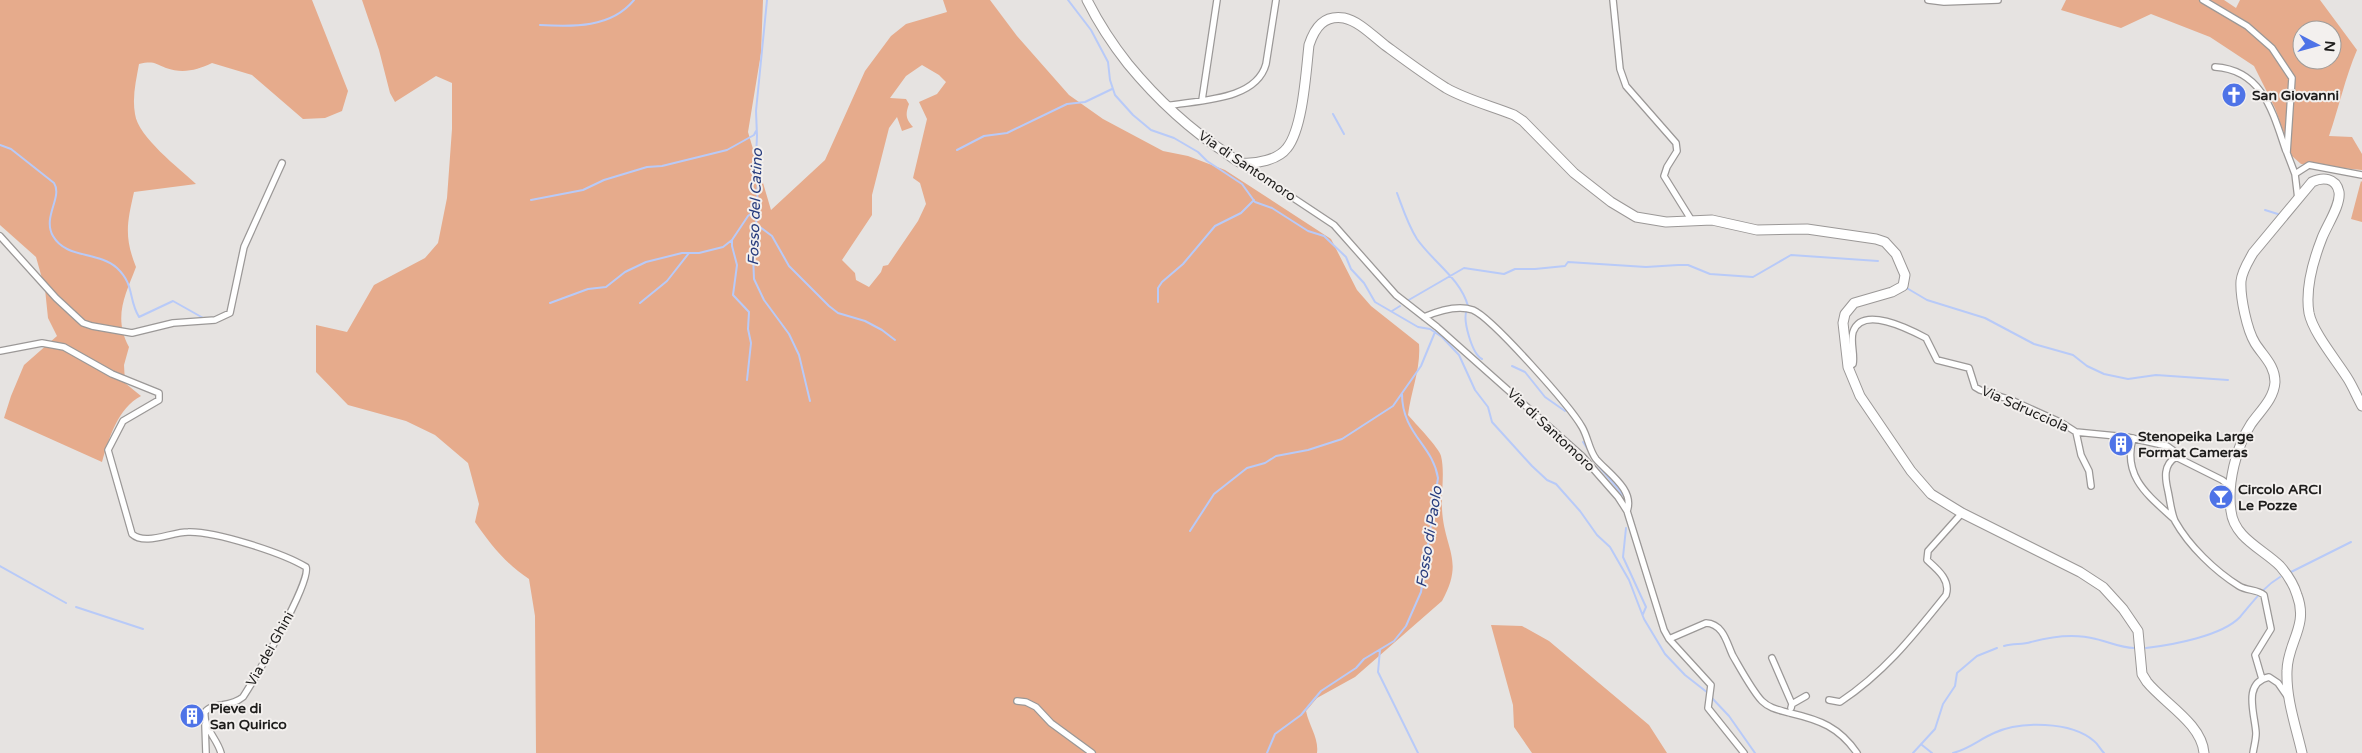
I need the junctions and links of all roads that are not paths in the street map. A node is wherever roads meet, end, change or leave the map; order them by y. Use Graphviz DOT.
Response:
graph roads {
  1 [pos="1087,0"];
  2 [pos="1217,0"];
  3 [pos="1276,0"];
  4 [pos="1613,0"];
  5 [pos="1928,0"];
  6 [pos="1998,0"];
  7 [pos="2203,0"];
  8 [pos="2215,67"];
  9 [pos="1202,100"];
  10 [pos="1166,106"];
  11 [pos="2287,153"];
  12 [pos="282,163"];
  13 [pos="1240,163"];
  14 [pos="2294,174"];
  15 [pos="2362,175"];
  16 [pos="2298,199"];
  17 [pos="1692,221"];
  18 [pos="0,236"];
  19 [pos="1424,316"];
  20 [pos="0,350"];
  21 [pos="1848,367"];
  22 [pos="2362,406"];
  23 [pos="2076,432"];
  24 [pos="2133,438"];
  25 [pos="2176,457"];
  26 [pos="2091,486"];
  27 [pos="2231,487"];
  28 [pos="1627,511"];
  29 [pos="1962,514"];
  30 [pos="2174,519"];
  31 [pos="1669,639"];
  32 [pos="1772,658"];
  33 [pos="2262,679"];
  34 [pos="1806,696"];
  35 [pos="1829,700"];
  36 [pos="2289,700"];
  37 [pos="1017,701"];
  38 [pos="1792,704"];
  39 [pos="1789,712"];
  40 [pos="204,718"];
  41 [pos="206,753"];
  42 [pos="221,753"];
  43 [pos="1092,753"];
  44 [pos="1744,753"];
  45 [pos="1857,753"];
  46 [pos="2204,753"];
  47 [pos="2253,753"];
  48 [pos="2302,753"];
  1 -- 10 [label="main road, Via di Santomoro"];
  2 -- 9 [label="street"];
  3 -- 9 [label="street"];
  4 -- 17 [label="street"];
  5 -- 6 [label="street"];
  7 -- 11 [label="street"];
  8 -- 11 [label="street"];
  9 -- 10 [label="street"];
  10 -- 13 [label="main road, Via di Santomoro"];
  11 -- 14 [label="street"];
  12 -- 18 [label="street"];
  13 -- 17 [label="main road"];
  13 -- 19 [label="street, Via di Santomoro"];
  14 -- 15 [label="street"];
  14 -- 16 [label="street"];
  16 -- 22 [label="main road"];
  16 -- 27 [label="main road"];
  17 -- 21 [label="main road"];
  19 -- 28 [label="street, Via di Santomoro"];
  19 -- 28 [label="street, Via di Santomoro"];
  20 -- 40 [label="street, Via dei Ghini"];
  21 -- 23 [label="street, Via Sdrucciola"];
  21 -- 29 [label="main road"];
  23 -- 24 [label="street, Via Sdrucciola"];
  23 -- 26 [label="street"];
  24 -- 25 [label="street, Via Sdrucciola"];
  24 -- 30 [label="street"];
  25 -- 27 [label="street, Via Sdrucciola"];
  25 -- 30 [label="street"];
  27 -- 36 [label="main road"];
  28 -- 31 [label="street, Via di Santomoro"];
  29 -- 35 [label="street"];
  29 -- 46 [label="main road"];
  30 -- 33 [label="street"];
  31 -- 39 [label="street"];
  31 -- 44 [label="street, Via di Santomoro"];
  32 -- 38 [label="street"];
  33 -- 36 [label="street"];
  33 -- 47 [label="street"];
  34 -- 38 [label="street"];
  36 -- 48 [label="main road"];
  37 -- 43 [label="street"];
  38 -- 39 [label="street"];
  39 -- 45 [label="street"];
  40 -- 41 [label="street"];
  40 -- 42 [label="street"];
}
